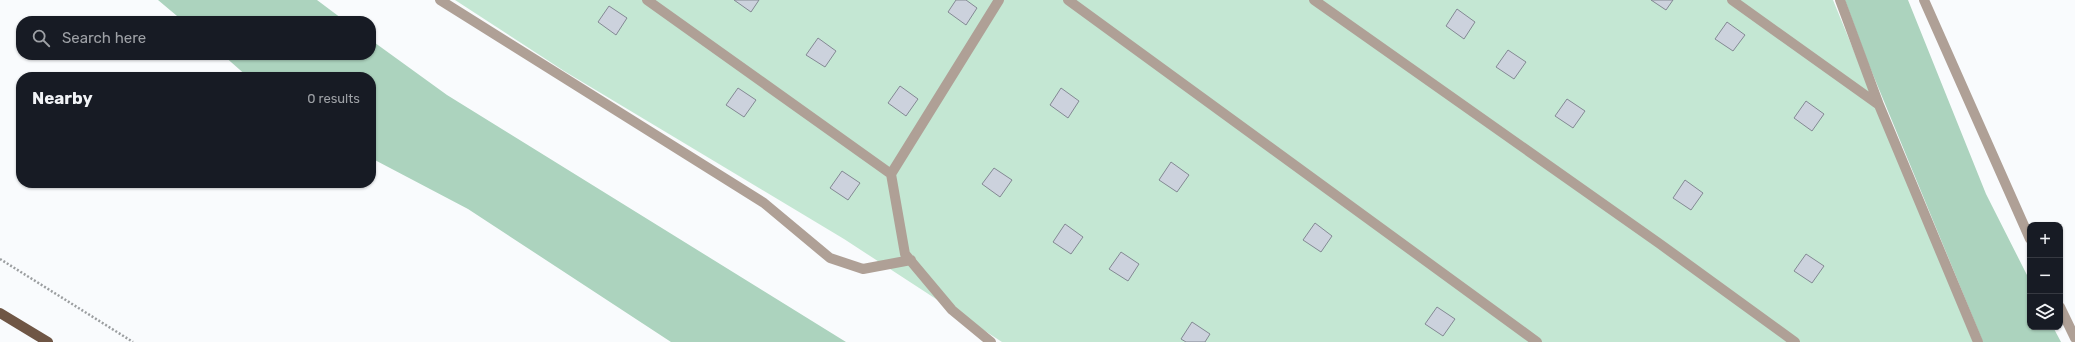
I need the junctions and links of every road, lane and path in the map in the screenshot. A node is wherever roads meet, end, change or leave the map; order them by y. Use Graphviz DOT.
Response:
graph roads {
  1 [pos="440,0"];
  2 [pos="647,0"];
  3 [pos="998,0"];
  4 [pos="1068,0"];
  5 [pos="1314,0"];
  6 [pos="1732,0"];
  7 [pos="1840,0"];
  8 [pos="1924,0"];
  9 [pos="1879,105"];
  10 [pos="891,174"];
  11 [pos="2027,232"];
  12 [pos="0,259"];
  13 [pos="911,260"];
  14 [pos="0,313"];
  15 [pos="2063,313"];
  16 [pos="2075,338"];
  17 [pos="48,342"];
  18 [pos="133,342"];
  19 [pos="991,342"];
  20 [pos="1537,342"];
  21 [pos="1795,342"];
  22 [pos="1978,342"];
  1 -- 13 [label="street"];
  2 -- 10 [label="street"];
  3 -- 10 [label="street"];
  4 -- 20 [label="street"];
  5 -- 21 [label="street"];
  6 -- 9 [label="street"];
  7 -- 9 [label="street"];
  8 -- 11 [label="street"];
  9 -- 22 [label="street"];
  10 -- 13 [label="street"];
  12 -- 18 [label="path"];
  13 -- 19 [label="street"];
  14 -- 17 [label="main road"];
  15 -- 16 [label="street"];
}
